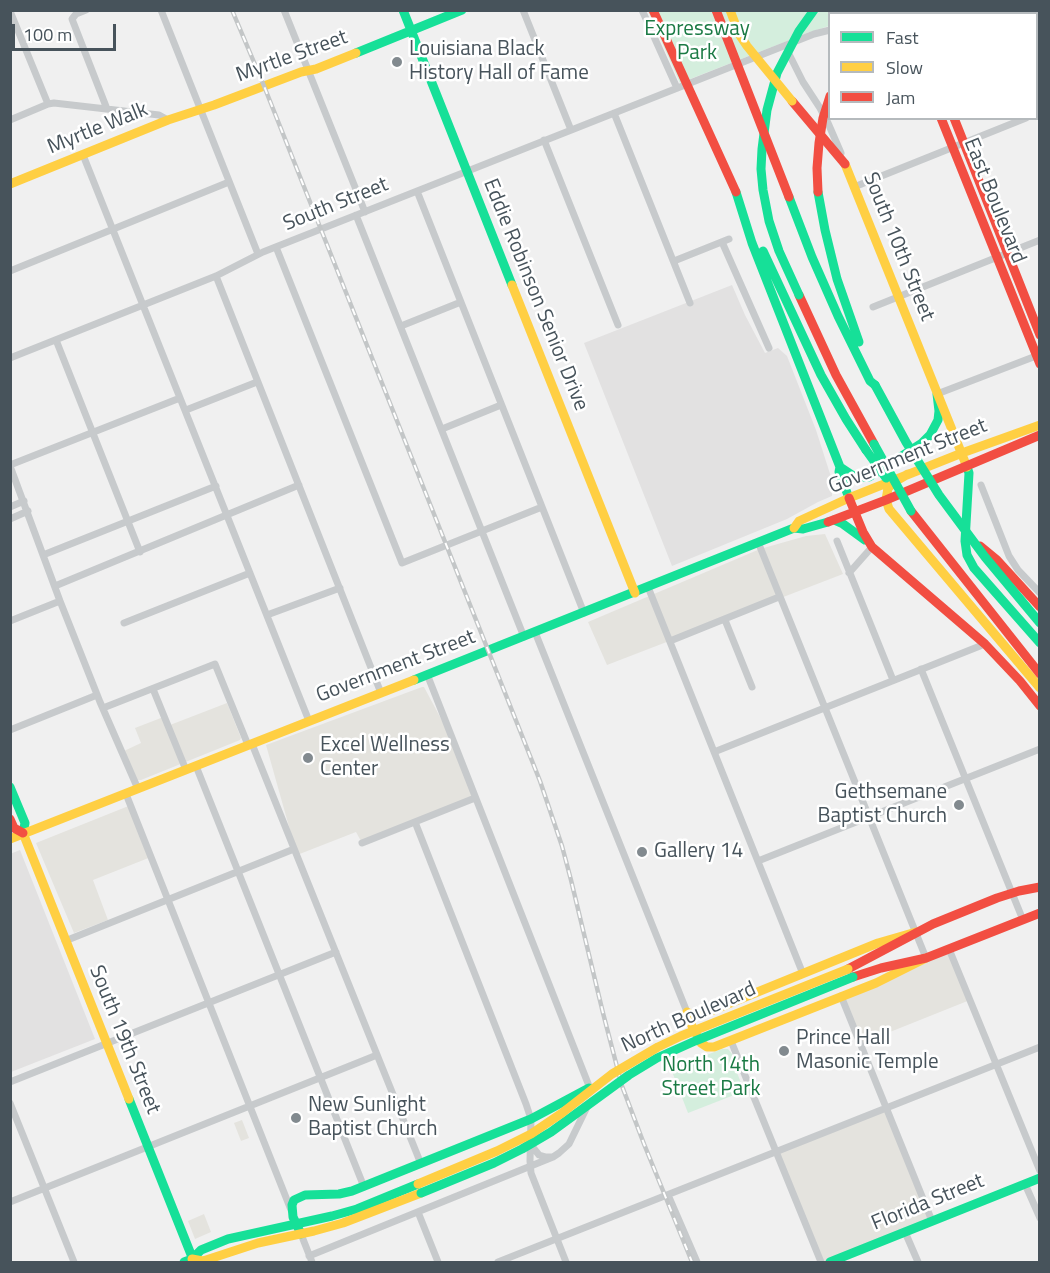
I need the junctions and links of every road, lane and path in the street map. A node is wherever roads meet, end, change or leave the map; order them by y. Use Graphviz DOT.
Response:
graph roads {
  1 [pos="86,10"];
  2 [pos="161,10"];
  3 [pos="284,10"];
  4 [pos="404,10"];
  5 [pos="462,10"];
  6 [pos="523,10"];
  7 [pos="642,10"];
  8 [pos="653,10"];
  9 [pos="716,10"];
  10 [pos="730,10"];
  11 [pos="814,10"];
  12 [pos="10,11"];
  13 [pos="828,30"];
  14 [pos="412,31"];
  15 [pos="785,45"];
  16 [pos="308,70"];
  17 [pos="676,88"];
  18 [pos="828,102"];
  19 [pos="48,104"];
  20 [pos="107,109"];
  21 [pos="200,110"];
  22 [pos="614,113"];
  23 [pos="10,120"];
  24 [pos="168,120"];
  25 [pos="942,120"];
  26 [pos="955,120"];
  27 [pos="1021,120"];
  28 [pos="571,130"];
  29 [pos="544,140"];
  30 [pos="963,143"];
  31 [pos="953,148"];
  32 [pos="83,154"];
  33 [pos="845,164"];
  34 [pos="467,171"];
  35 [pos="229,182"];
  36 [pos="10,184"];
  37 [pos="854,187"];
  38 [pos="417,191"];
  39 [pos="365,212"];
  40 [pos="356,215"];
  41 [pos="113,229"];
  42 [pos="1040,240"];
  43 [pos="755,242"];
  44 [pos="276,247"];
  45 [pos="1007,253"];
  46 [pos="258,254"];
  47 [pos="996,257"];
  48 [pos="674,261"];
  49 [pos="10,271"];
  50 [pos="216,276"];
  51 [pos="898,296"];
  52 [pos="461,302"];
  53 [pos="690,303"];
  54 [pos="143,305"];
  55 [pos="873,307"];
  56 [pos="618,325"];
  57 [pos="401,326"];
  58 [pos="1040,335"];
  59 [pos="56,340"];
  60 [pos="769,348"];
  61 [pos="10,358"];
  62 [pos="1038,360"];
  63 [pos="257,382"];
  64 [pos="873,382"];
  65 [pos="937,394"];
  66 [pos="180,398"];
  67 [pos="501,405"];
  68 [pos="186,410"];
  69 [pos="1040,425"];
  70 [pos="442,429"];
  71 [pos="93,433"];
  72 [pos="1040,435"];
  73 [pos="870,447"];
  74 [pos="962,453"];
  75 [pos="10,466"];
  76 [pos="967,466"];
  77 [pos="840,467"];
  78 [pos="908,474"];
  79 [pos="299,485"];
  80 [pos="981,485"];
  81 [pos="216,486"];
  82 [pos="849,498"];
  83 [pos="886,500"];
  84 [pos="24,501"];
  85 [pos="10,507"];
  86 [pos="542,507"];
  87 [pos="28,512"];
  88 [pos="854,512"];
  89 [pos="227,515"];
  90 [pos="10,519"];
  91 [pos="834,520"];
  92 [pos="128,521"];
  93 [pos="794,528"];
  94 [pos="482,532"];
  95 [pos="969,537"];
  96 [pos="837,541"];
  97 [pos="758,542"];
  98 [pos="870,545"];
  99 [pos="140,552"];
  100 [pos="43,555"];
  101 [pos="250,573"];
  102 [pos="849,573"];
  103 [pos="55,586"];
  104 [pos="648,587"];
  105 [pos="340,588"];
  106 [pos="635,593"];
  107 [pos="1040,593"];
  108 [pos="779,597"];
  109 [pos="60,601"];
  110 [pos="1040,607"];
  111 [pos="584,613"];
  112 [pos="267,615"];
  113 [pos="725,620"];
  114 [pos="10,621"];
  115 [pos="124,623"];
  116 [pos="1040,623"];
  117 [pos="535,632"];
  118 [pos="524,637"];
  119 [pos="670,641"];
  120 [pos="1040,643"];
  121 [pos="984,644"];
  122 [pos="1020,649"];
  123 [pos="1040,667"];
  124 [pos="921,669"];
  125 [pos="427,674"];
  126 [pos="1040,674"];
  127 [pos="893,680"];
  128 [pos="752,687"];
  129 [pos="1040,688"];
  130 [pos="153,689"];
  131 [pos="381,693"];
  132 [pos="97,695"];
  133 [pos="1040,706"];
  134 [pos="103,708"];
  135 [pos="825,708"];
  136 [pos="309,721"];
  137 [pos="10,730"];
  138 [pos="250,744"];
  139 [pos="1040,749"];
  140 [pos="714,752"];
  141 [pos="196,766"];
  142 [pos="186,770"];
  143 [pos="966,778"];
  144 [pos="10,788"];
  145 [pos="138,789"];
  146 [pos="126,794"];
  147 [pos="476,798"];
  148 [pos="869,817"];
  149 [pos="10,819"];
  150 [pos="415,822"];
  151 [pos="23,833"];
  152 [pos="10,839"];
  153 [pos="362,843"];
  154 [pos="294,849"];
  155 [pos="758,861"];
  156 [pos="238,872"];
  157 [pos="1040,887"];
  158 [pos="1012,893"];
  159 [pos="168,900"];
  160 [pos="1040,913"];
  161 [pos="1023,920"];
  162 [pos="916,932"];
  163 [pos="65,941"];
  164 [pos="949,949"];
  165 [pos="336,952"];
  166 [pos="926,958"];
  167 [pos="851,973"];
  168 [pos="803,974"];
  169 [pos="280,975"];
  170 [pos="841,996"];
  171 [pos="209,1003"];
  172 [pos="687,1012"];
  173 [pos="731,1041"];
  174 [pos="106,1044"];
  175 [pos="1040,1047"];
  176 [pos="377,1054"];
  177 [pos="996,1065"];
  178 [pos="320,1077"];
  179 [pos="10,1082"];
  180 [pos="591,1088"];
  181 [pos="10,1103"];
  182 [pos="250,1106"];
  183 [pos="886,1108"];
  184 [pos="531,1119"];
  185 [pos="530,1144"];
  186 [pos="148,1147"];
  187 [pos="776,1153"];
  188 [pos="553,1157"];
  189 [pos="421,1164"];
  190 [pos="530,1167"];
  191 [pos="1040,1171"];
  192 [pos="1040,1178"];
  193 [pos="1026,1184"];
  194 [pos="364,1186"];
  195 [pos="45,1189"];
  196 [pos="419,1189"];
  197 [pos="668,1195"];
  198 [pos="10,1202"];
  199 [pos="292,1212"];
  200 [pos="418,1212"];
  201 [pos="1040,1218"];
  202 [pos="932,1221"];
  203 [pos="297,1224"];
  204 [pos="905,1232"];
  205 [pos="301,1234"];
  206 [pos="556,1239"];
  207 [pos="310,1259"];
  208 [pos="190,1261"];
  209 [pos="74,1263"];
  210 [pos="438,1263"];
  211 [pos="498,1263"];
  212 [pos="566,1263"];
  213 [pos="697,1263"];
  214 [pos="820,1263"];
  215 [pos="830,1263"];
  216 [pos="918,1263"];
  1 -- 20 [label="street"];
  2 -- 21 [label="street"];
  3 -- 16 [label="street"];
  4 -- 14 [label="main road, Eddie Robinson Senior Drive"];
  5 -- 14 [label="main road, Myrtle Street"];
  6 -- 28 [label="street"];
  7 -- 17 [label="street"];
  8 -- 43 [label="main road, bridge"];
  9 -- 64 [label="main road, bridge"];
  10 -- 33 [label="main road, bridge"];
  11 -- 73 [label="main road, bridge"];
  12 -- 19 [label="street"];
  13 -- 15 [label="street, South Street"];
  14 -- 16 [label="main road, Myrtle Street"];
  14 -- 34 [label="main road, Eddie Robinson Senior Drive"];
  15 -- 17 [label="street, South Street"];
  15 -- 33 [label="street, South 10th Street"];
  16 -- 21 [label="main road, Myrtle Street"];
  16 -- 39 [label="street"];
  17 -- 22 [label="street, South Street"];
  18 -- 64 [label="main road, bridge"];
  19 -- 20 [label="street"];
  19 -- 23 [label="street"];
  20 -- 24 [label="street"];
  21 -- 24 [label="main road, Myrtle Walk"];
  21 -- 35 [label="street"];
  22 -- 28 [label="street, South Street"];
  22 -- 48 [label="street"];
  24 -- 32 [label="main road, Myrtle Walk"];
  25 -- 31 [label="main road, East Boulevard"];
  26 -- 30 [label="main road, East Boulevard"];
  27 -- 30 [label="street"];
  28 -- 29 [label="street, South Street"];
  29 -- 34 [label="street, South Street"];
  29 -- 56 [label="street"];
  30 -- 31 [label="street"];
  30 -- 45 [label="main road, East Boulevard"];
  31 -- 37 [label="street"];
  31 -- 47 [label="main road, East Boulevard"];
  32 -- 36 [label="main road, Myrtle Walk"];
  32 -- 41 [label="street"];
  33 -- 37 [label="main road, South 10th Street"];
  34 -- 38 [label="street, South Street"];
  34 -- 106 [label="main road, Eddie Robinson Senior Drive"];
  35 -- 41 [label="street"];
  35 -- 46 [label="street"];
  37 -- 51 [label="main road, South 10th Street"];
  38 -- 39 [label="street, South Street"];
  38 -- 52 [label="street"];
  39 -- 40 [label="street, South Street"];
  40 -- 44 [label="street, South Street"];
  40 -- 57 [label="street"];
  41 -- 49 [label="street"];
  41 -- 54 [label="street"];
  42 -- 45 [label="street"];
  43 -- 73 [label="main road"];
  43 -- 77 [label="main road"];
  44 -- 46 [label="street, South Street"];
  44 -- 94 [label="street"];
  45 -- 47 [label="street"];
  45 -- 58 [label="main road, East Boulevard"];
  46 -- 50 [label="street, South Street"];
  47 -- 51 [label="street"];
  47 -- 62 [label="main road, East Boulevard"];
  48 -- 53 [label="street"];
  48 -- 60 [label="street"];
  50 -- 54 [label="street, South Street"];
  50 -- 63 [label="street"];
  51 -- 55 [label="street"];
  51 -- 65 [label="main road, South 10th Street"];
  52 -- 57 [label="street"];
  52 -- 67 [label="street"];
  54 -- 59 [label="street, South Street"];
  54 -- 66 [label="street"];
  57 -- 70 [label="street"];
  59 -- 61 [label="street, South Street"];
  59 -- 71 [label="street"];
  62 -- 65 [label="street"];
  63 -- 68 [label="street"];
  63 -- 79 [label="street"];
  64 -- 95 [label="main road, bridge"];
  65 -- 74 [label="main road, South 10th Street"];
  65 -- 77 [label="main road"];
  66 -- 68 [label="street"];
  66 -- 71 [label="street"];
  67 -- 70 [label="street"];
  67 -- 86 [label="street"];
  68 -- 81 [label="street"];
  69 -- 74 [label="main road, Government Street"];
  70 -- 94 [label="street"];
  71 -- 75 [label="street"];
  71 -- 92 [label="street"];
  72 -- 76 [label="main road, Government Street"];
  73 -- 122 [label="main road, bridge"];
  74 -- 76 [label="main road, South 10th Street"];
  74 -- 78 [label="main road, Government Street"];
  75 -- 84 [label="street"];
  76 -- 83 [label="main road, Government Street"];
  76 -- 120 [label="main road, South 10th Street"];
  77 -- 82 [label="main road"];
  78 -- 82 [label="main road, Government Street"];
  78 -- 83 [label="main road"];
  79 -- 89 [label="street"];
  79 -- 105 [label="street"];
  80 -- 107 [label="street"];
  81 -- 89 [label="street"];
  81 -- 92 [label="street"];
  82 -- 88 [label="main road"];
  82 -- 93 [label="main road, Government Street"];
  83 -- 88 [label="main road, Government Street"];
  83 -- 129 [label="main road"];
  84 -- 85 [label="street"];
  84 -- 87 [label="street"];
  86 -- 94 [label="street"];
  86 -- 111 [label="street"];
  87 -- 90 [label="street"];
  87 -- 100 [label="street"];
  88 -- 91 [label="main road, Government Street"];
  88 -- 98 [label="main road"];
  89 -- 99 [label="street"];
  89 -- 101 [label="street"];
  91 -- 93 [label="main road, Government Street"];
  91 -- 98 [label="main road"];
  92 -- 99 [label="street"];
  92 -- 100 [label="street"];
  93 -- 97 [label="main road, Government Street"];
  94 -- 118 [label="street"];
  95 -- 110 [label="main road, bridge"];
  95 -- 116 [label="main road, bridge"];
  96 -- 102 [label="street"];
  97 -- 104 [label="main road, Government Street"];
  97 -- 108 [label="street"];
  98 -- 102 [label="street"];
  98 -- 121 [label="main road"];
  99 -- 103 [label="street"];
  100 -- 103 [label="street"];
  101 -- 112 [label="street"];
  101 -- 115 [label="street"];
  102 -- 127 [label="street"];
  103 -- 109 [label="street"];
  104 -- 106 [label="main road, Government Street"];
  104 -- 119 [label="street"];
  105 -- 112 [label="street"];
  105 -- 131 [label="street"];
  106 -- 111 [label="main road, Government Street"];
  108 -- 113 [label="street"];
  108 -- 135 [label="street"];
  109 -- 114 [label="street"];
  109 -- 132 [label="street"];
  111 -- 117 [label="main road, Government Street"];
  112 -- 136 [label="street"];
  113 -- 119 [label="street"];
  113 -- 128 [label="street"];
  117 -- 118 [label="main road, Government Street"];
  117 -- 172 [label="street"];
  118 -- 125 [label="main road, Government Street"];
  119 -- 140 [label="street"];
  121 -- 124 [label="street"];
  121 -- 133 [label="main road"];
  122 -- 123 [label="main road"];
  122 -- 126 [label="main road"];
  124 -- 127 [label="street"];
  124 -- 143 [label="street"];
  125 -- 131 [label="main road, Government Street"];
  125 -- 147 [label="street"];
  127 -- 135 [label="street"];
  130 -- 134 [label="street"];
  130 -- 138 [label="street"];
  130 -- 142 [label="street"];
  131 -- 136 [label="main road, Government Street"];
  132 -- 134 [label="street"];
  132 -- 137 [label="street"];
  134 -- 145 [label="street"];
  135 -- 140 [label="street"];
  135 -- 148 [label="street"];
  136 -- 138 [label="main road, Government Street"];
  138 -- 141 [label="main road, Government Street"];
  138 -- 154 [label="street"];
  139 -- 143 [label="street"];
  140 -- 155 [label="street"];
  141 -- 142 [label="main road, Government Street"];
  141 -- 156 [label="street"];
  142 -- 145 [label="main road, Government Street"];
  143 -- 148 [label="street"];
  143 -- 158 [label="street"];
  144 -- 151 [label="main road"];
  145 -- 146 [label="main road, Government Street"];
  146 -- 151 [label="main road, Government Street"];
  146 -- 159 [label="street"];
  147 -- 150 [label="street"];
  147 -- 180 [label="street"];
  148 -- 155 [label="street"];
  148 -- 162 [label="street"];
  149 -- 151 [label="main road"];
  150 -- 153 [label="street"];
  150 -- 184 [label="street"];
  151 -- 152 [label="main road, Government Street"];
  151 -- 163 [label="main road, South 19th Street"];
  154 -- 156 [label="street"];
  154 -- 165 [label="street"];
  155 -- 168 [label="street"];
  156 -- 159 [label="street"];
  156 -- 169 [label="street"];
  157 -- 158 [label="main road, North Boulevard"];
  158 -- 161 [label="street"];
  158 -- 162 [label="main road, North Boulevard"];
  159 -- 163 [label="street"];
  159 -- 171 [label="street"];
  160 -- 161 [label="main road, North Boulevard"];
  161 -- 164 [label="main road, North Boulevard"];
  162 -- 166 [label="street"];
  162 -- 167 [label="main road, North Boulevard"];
  162 -- 168 [label="main road"];
  163 -- 174 [label="main road, South 19th Street"];
  164 -- 166 [label="main road, North Boulevard"];
  164 -- 177 [label="street"];
  165 -- 169 [label="street"];
  165 -- 176 [label="street"];
  166 -- 167 [label="main road, North Boulevard"];
  166 -- 170 [label="main road"];
  167 -- 196 [label="main road, North Boulevard, bridge"];
  168 -- 172 [label="main road"];
  169 -- 171 [label="street"];
  169 -- 178 [label="street"];
  170 -- 173 [label="main road"];
  170 -- 183 [label="street"];
  171 -- 174 [label="street"];
  171 -- 182 [label="street"];
  172 -- 173 [label="main road"];
  173 -- 187 [label="street"];
  174 -- 179 [label="street"];
  174 -- 186 [label="main road, South 19th Street"];
  175 -- 177 [label="street"];
  176 -- 178 [label="street"];
  176 -- 189 [label="street"];
  177 -- 183 [label="street"];
  177 -- 191 [label="street"];
  178 -- 182 [label="street"];
  178 -- 194 [label="street"];
  180 -- 184 [label="main road"];
  180 -- 188 [label="street"];
  181 -- 195 [label="street"];
  182 -- 186 [label="street"];
  182 -- 199 [label="street"];
  183 -- 187 [label="street"];
  183 -- 202 [label="street"];
  184 -- 185 [label="street"];
  184 -- 189 [label="main road"];
  185 -- 188 [label="street"];
  185 -- 190 [label="street"];
  186 -- 195 [label="street"];
  186 -- 208 [label="main road, South 19th Street"];
  187 -- 197 [label="street"];
  187 -- 214 [label="street"];
  188 -- 190 [label="street"];
  189 -- 194 [label="main road"];
  190 -- 200 [label="street"];
  190 -- 206 [label="street"];
  192 -- 193 [label="main road, Florida Street"];
  193 -- 201 [label="street"];
  193 -- 202 [label="main road, Florida Street"];
  194 -- 199 [label="main road"];
  195 -- 198 [label="street"];
  195 -- 209 [label="street"];
  196 -- 203 [label="main road, North Boulevard"];
  196 -- 205 [label="main road, North Boulevard"];
  197 -- 206 [label="street"];
  197 -- 213 [label="street"];
  199 -- 203 [label="main road"];
  200 -- 207 [label="street"];
  200 -- 210 [label="street"];
  202 -- 204 [label="main road, Florida Street"];
  203 -- 205 [label="main road"];
  203 -- 208 [label="main road, North Boulevard"];
  204 -- 215 [label="main road, Florida Street"];
  204 -- 216 [label="street"];
  205 -- 207 [label="street"];
  205 -- 208 [label="main road, North Boulevard"];
  206 -- 211 [label="street"];
  206 -- 212 [label="street"];
}
